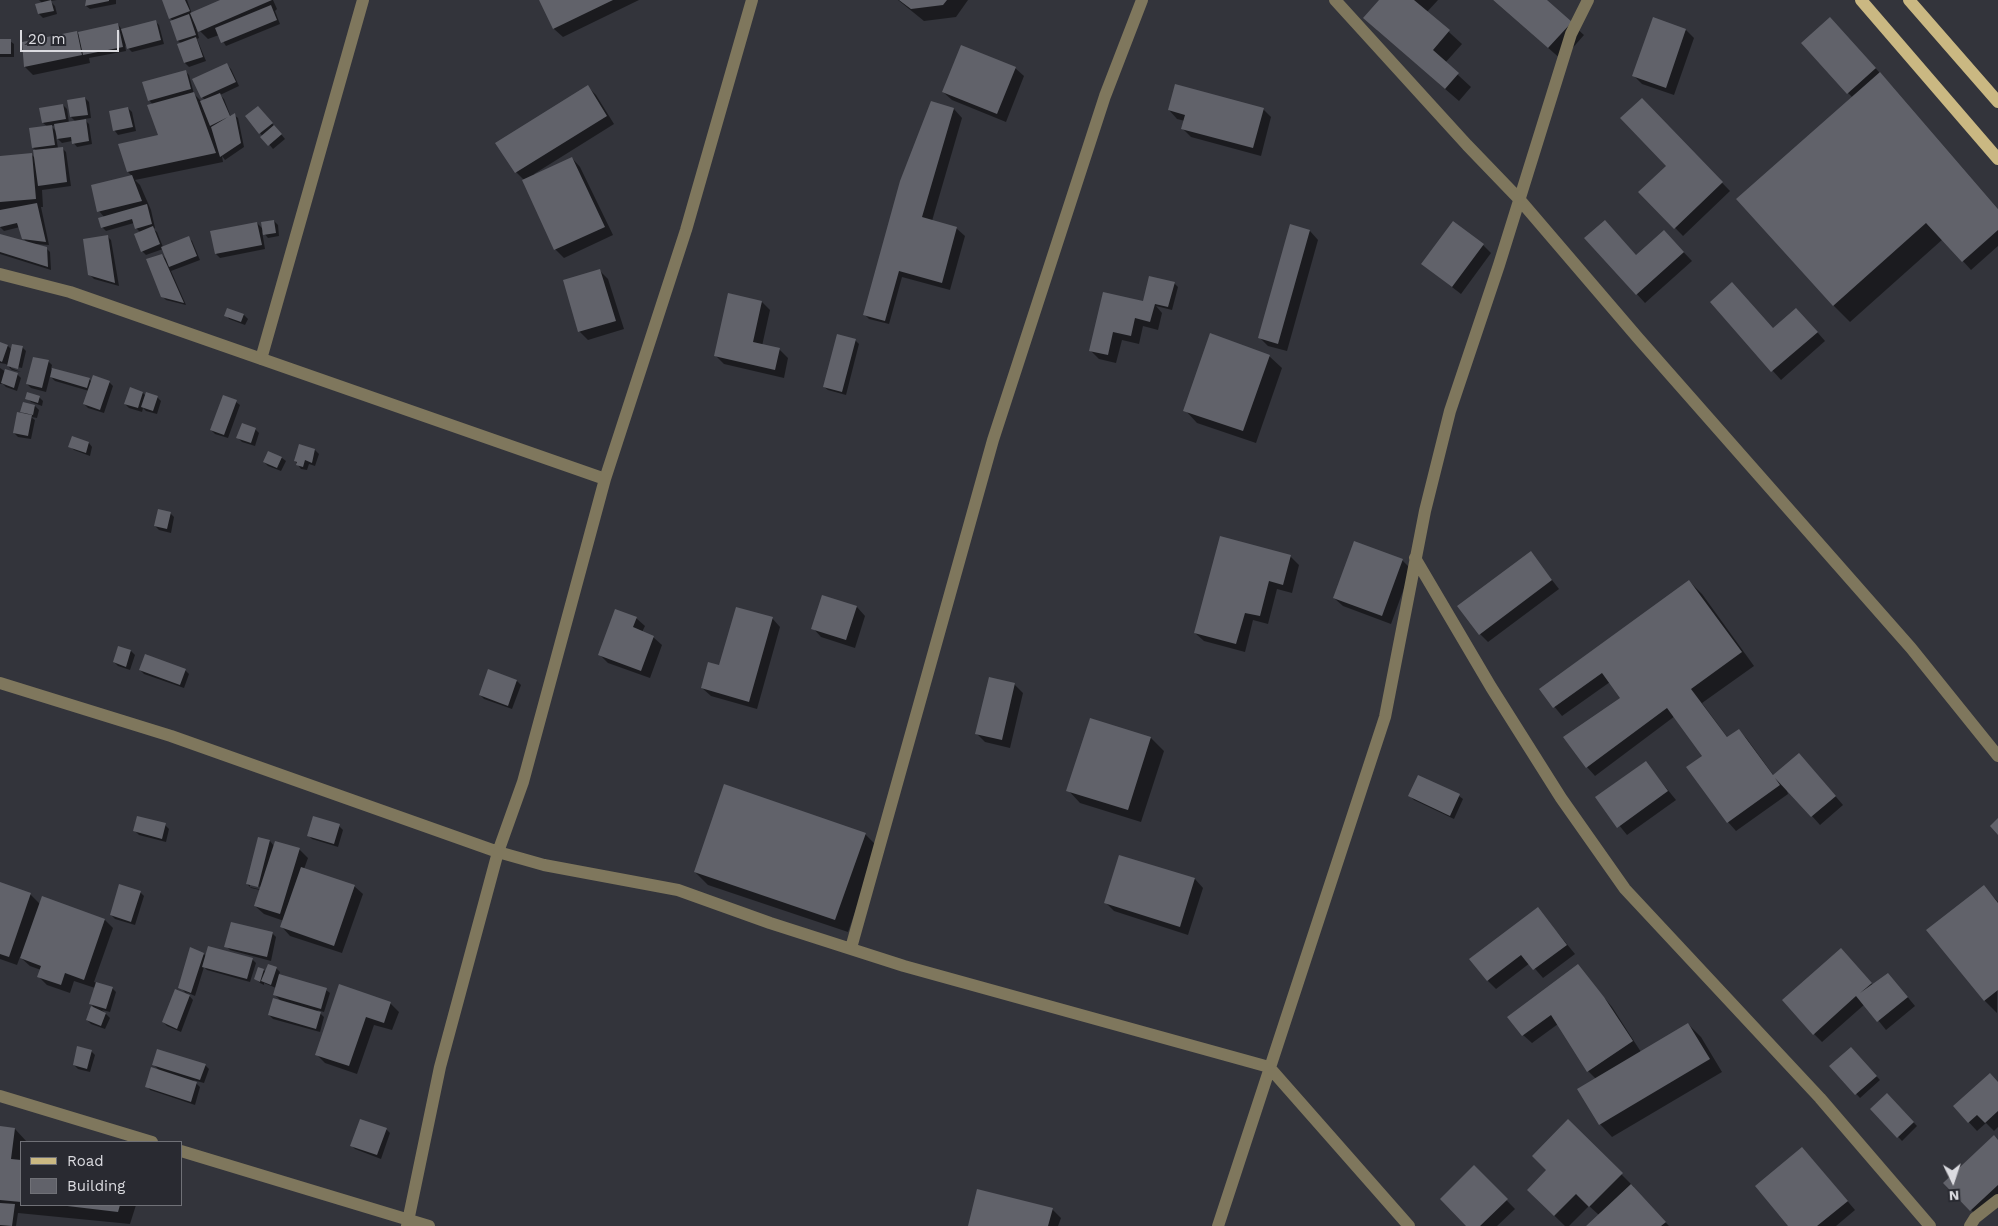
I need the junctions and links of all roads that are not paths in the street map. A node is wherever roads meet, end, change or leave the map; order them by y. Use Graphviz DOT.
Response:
graph roads {
  1 [pos="363,0"];
  2 [pos="752,0"];
  3 [pos="1142,0"];
  4 [pos="1335,0"];
  5 [pos="1588,0"];
  6 [pos="1861,0"];
  7 [pos="1909,0"];
  8 [pos="1998,102"];
  9 [pos="1998,159"];
  10 [pos="1519,199"];
  11 [pos="0,274"];
  12 [pos="261,359"];
  13 [pos="605,480"];
  14 [pos="1416,558"];
  15 [pos="0,683"];
  16 [pos="1998,756"];
  17 [pos="498,852"];
  18 [pos="851,948"];
  19 [pos="1269,1067"];
  20 [pos="0,1096"];
  21 [pos="149,1141"];
  22 [pos="182,1151"];
  23 [pos="1998,1200"];
  24 [pos="408,1223"];
  25 [pos="429,1226"];
  26 [pos="1218,1226"];
  27 [pos="1409,1226"];
  28 [pos="1930,1226"];
  29 [pos="1970,1226"];
  1 -- 12 [label="street"];
  2 -- 13 [label="street"];
  3 -- 18 [label="street"];
  4 -- 10 [label="street"];
  5 -- 10 [label="street"];
  6 -- 9 [label="main road"];
  7 -- 8 [label="main road"];
  10 -- 14 [label="street"];
  10 -- 16 [label="street"];
  11 -- 12 [label="street"];
  12 -- 13 [label="street"];
  13 -- 17 [label="street"];
  14 -- 19 [label="street"];
  14 -- 28 [label="street"];
  15 -- 17 [label="street"];
  17 -- 18 [label="street"];
  17 -- 24 [label="street"];
  18 -- 19 [label="street"];
  19 -- 26 [label="street"];
  19 -- 27 [label="street"];
  20 -- 21 [label="street"];
  22 -- 24 [label="street"];
  23 -- 29 [label="street"];
  24 -- 25 [label="street"];
}
